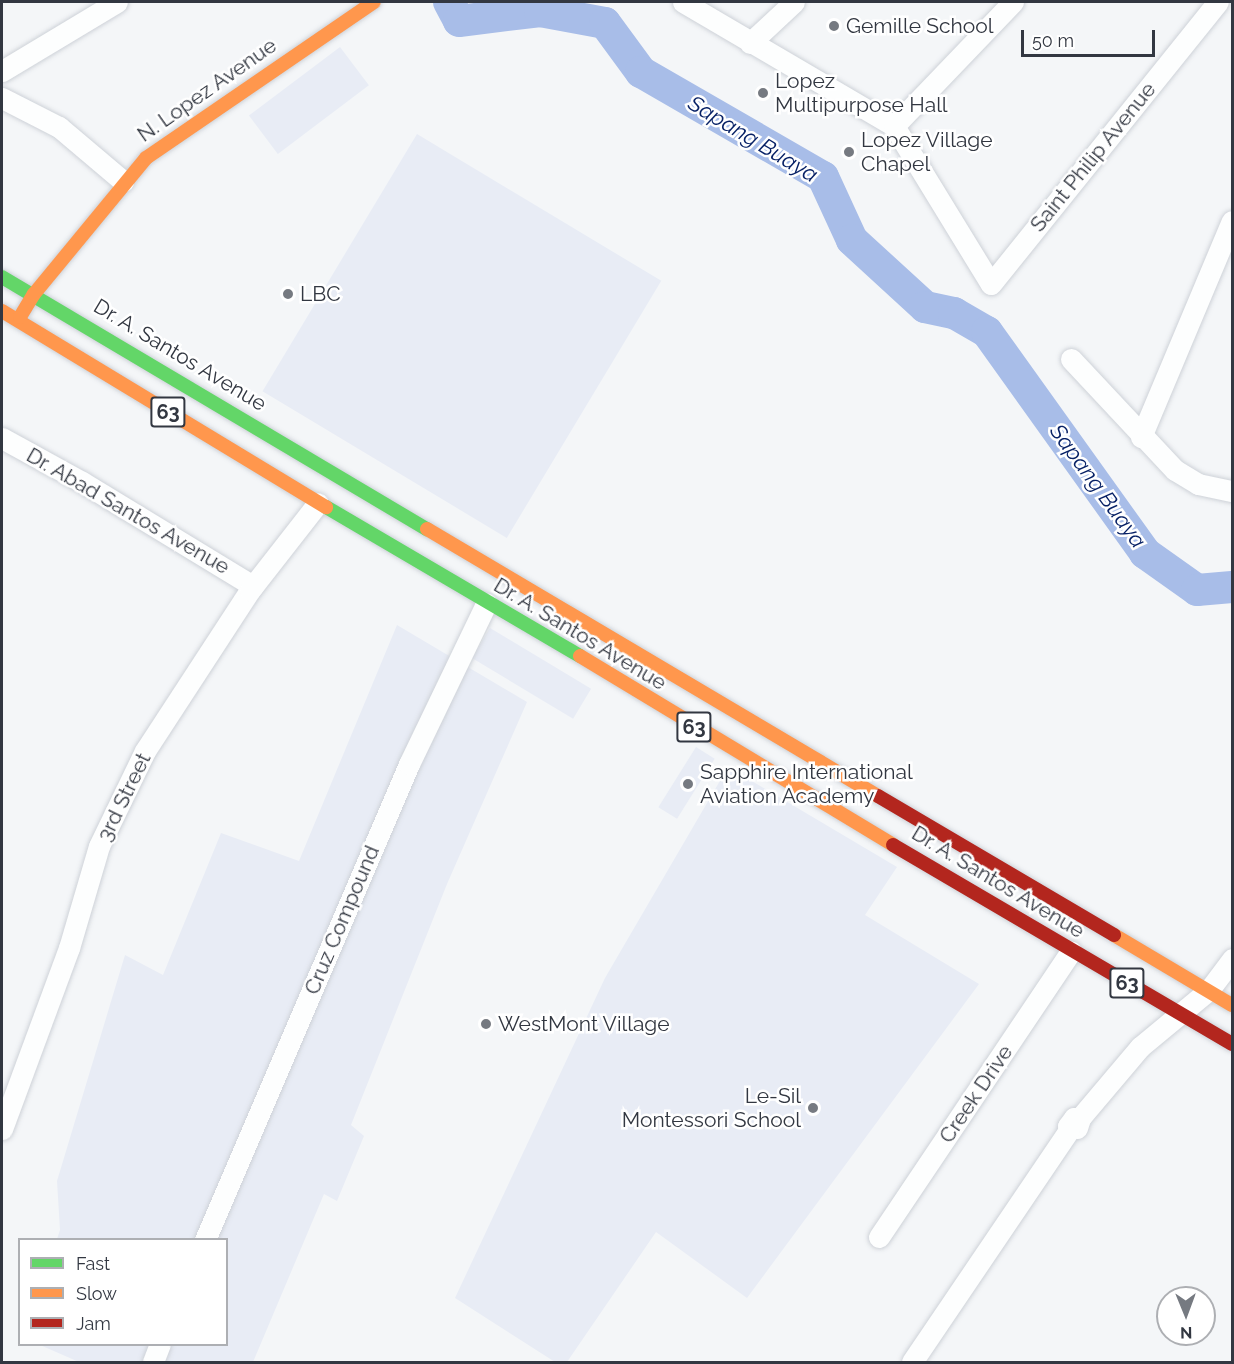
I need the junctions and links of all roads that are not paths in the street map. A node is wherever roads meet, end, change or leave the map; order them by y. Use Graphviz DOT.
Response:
graph roads {
  1 [pos="117,2"];
  2 [pos="374,2"];
  3 [pos="683,2"];
  4 [pos="794,2"];
  5 [pos="1014,2"];
  6 [pos="1218,2"];
  7 [pos="750,43"];
  8 [pos="2,71"];
  9 [pos="2,98"];
  10 [pos="894,126"];
  11 [pos="123,181"];
  12 [pos="1233,221"];
  13 [pos="2,276"];
  14 [pos="34,294"];
  15 [pos="2,311"];
  16 [pos="18,320"];
  17 [pos="1071,359"];
  18 [pos="1141,437"];
  19 [pos="2,438"];
  20 [pos="1233,491"];
  21 [pos="318,503"];
  22 [pos="483,558"];
  23 [pos="253,586"];
  24 [pos="466,588"];
  25 [pos="486,604"];
  26 [pos="1071,951"];
  27 [pos="1233,959"];
  28 [pos="1209,990"];
  29 [pos="1233,1005"];
  30 [pos="1184,1013"];
  31 [pos="1233,1044"];
  32 [pos="2,1129"];
  33 [pos="879,1237"];
  34 [pos="205,1238"];
  35 [pos="159,1346"];
  36 [pos="153,1362"];
  37 [pos="912,1362"];
  1 -- 8 [label="street"];
  2 -- 11 [label="main road, N. Lopez Avenue"];
  3 -- 7 [label="street"];
  4 -- 7 [label="street"];
  5 -- 10 [label="street"];
  6 -- 10 [label="street, Saint Philip Avenue"];
  7 -- 10 [label="street"];
  9 -- 11 [label="street"];
  11 -- 14 [label="main road, N. Lopez Avenue"];
  12 -- 18 [label="street"];
  13 -- 14 [label="main road, Dr. A. Santos Avenue / 63"];
  14 -- 16 [label="main road, N. Lopez Avenue"];
  14 -- 22 [label="main road, Dr. A. Santos Avenue / 63"];
  15 -- 16 [label="main road, Dr. A. Santos Avenue / 63"];
  16 -- 21 [label="main road, Dr. A. Santos Avenue / 63"];
  17 -- 18 [label="street"];
  18 -- 20 [label="street"];
  19 -- 23 [label="street, Dr. Abad Santos Avenue"];
  21 -- 23 [label="street, 3rd Street"];
  21 -- 24 [label="main road, Dr. A. Santos Avenue / 63"];
  22 -- 24 [label="main road"];
  22 -- 28 [label="main road, Dr. A. Santos Avenue / 63"];
  23 -- 32 [label="street, 3rd Street"];
  24 -- 25 [label="main road, Dr. A. Santos Avenue / 63"];
  25 -- 26 [label="main road, Dr. A. Santos Avenue / 63"];
  25 -- 34 [label="street, Cruz Compound"];
  26 -- 30 [label="main road, Dr. A. Santos Avenue / 63"];
  26 -- 33 [label="street, Creek Drive"];
  27 -- 28 [label="street"];
  28 -- 29 [label="main road, Dr. A. Santos Avenue / 63"];
  28 -- 30 [label="street"];
  30 -- 31 [label="main road, Dr. A. Santos Avenue / 63"];
  30 -- 37 [label="street"];
  35 -- 36 [label="street"];
}
